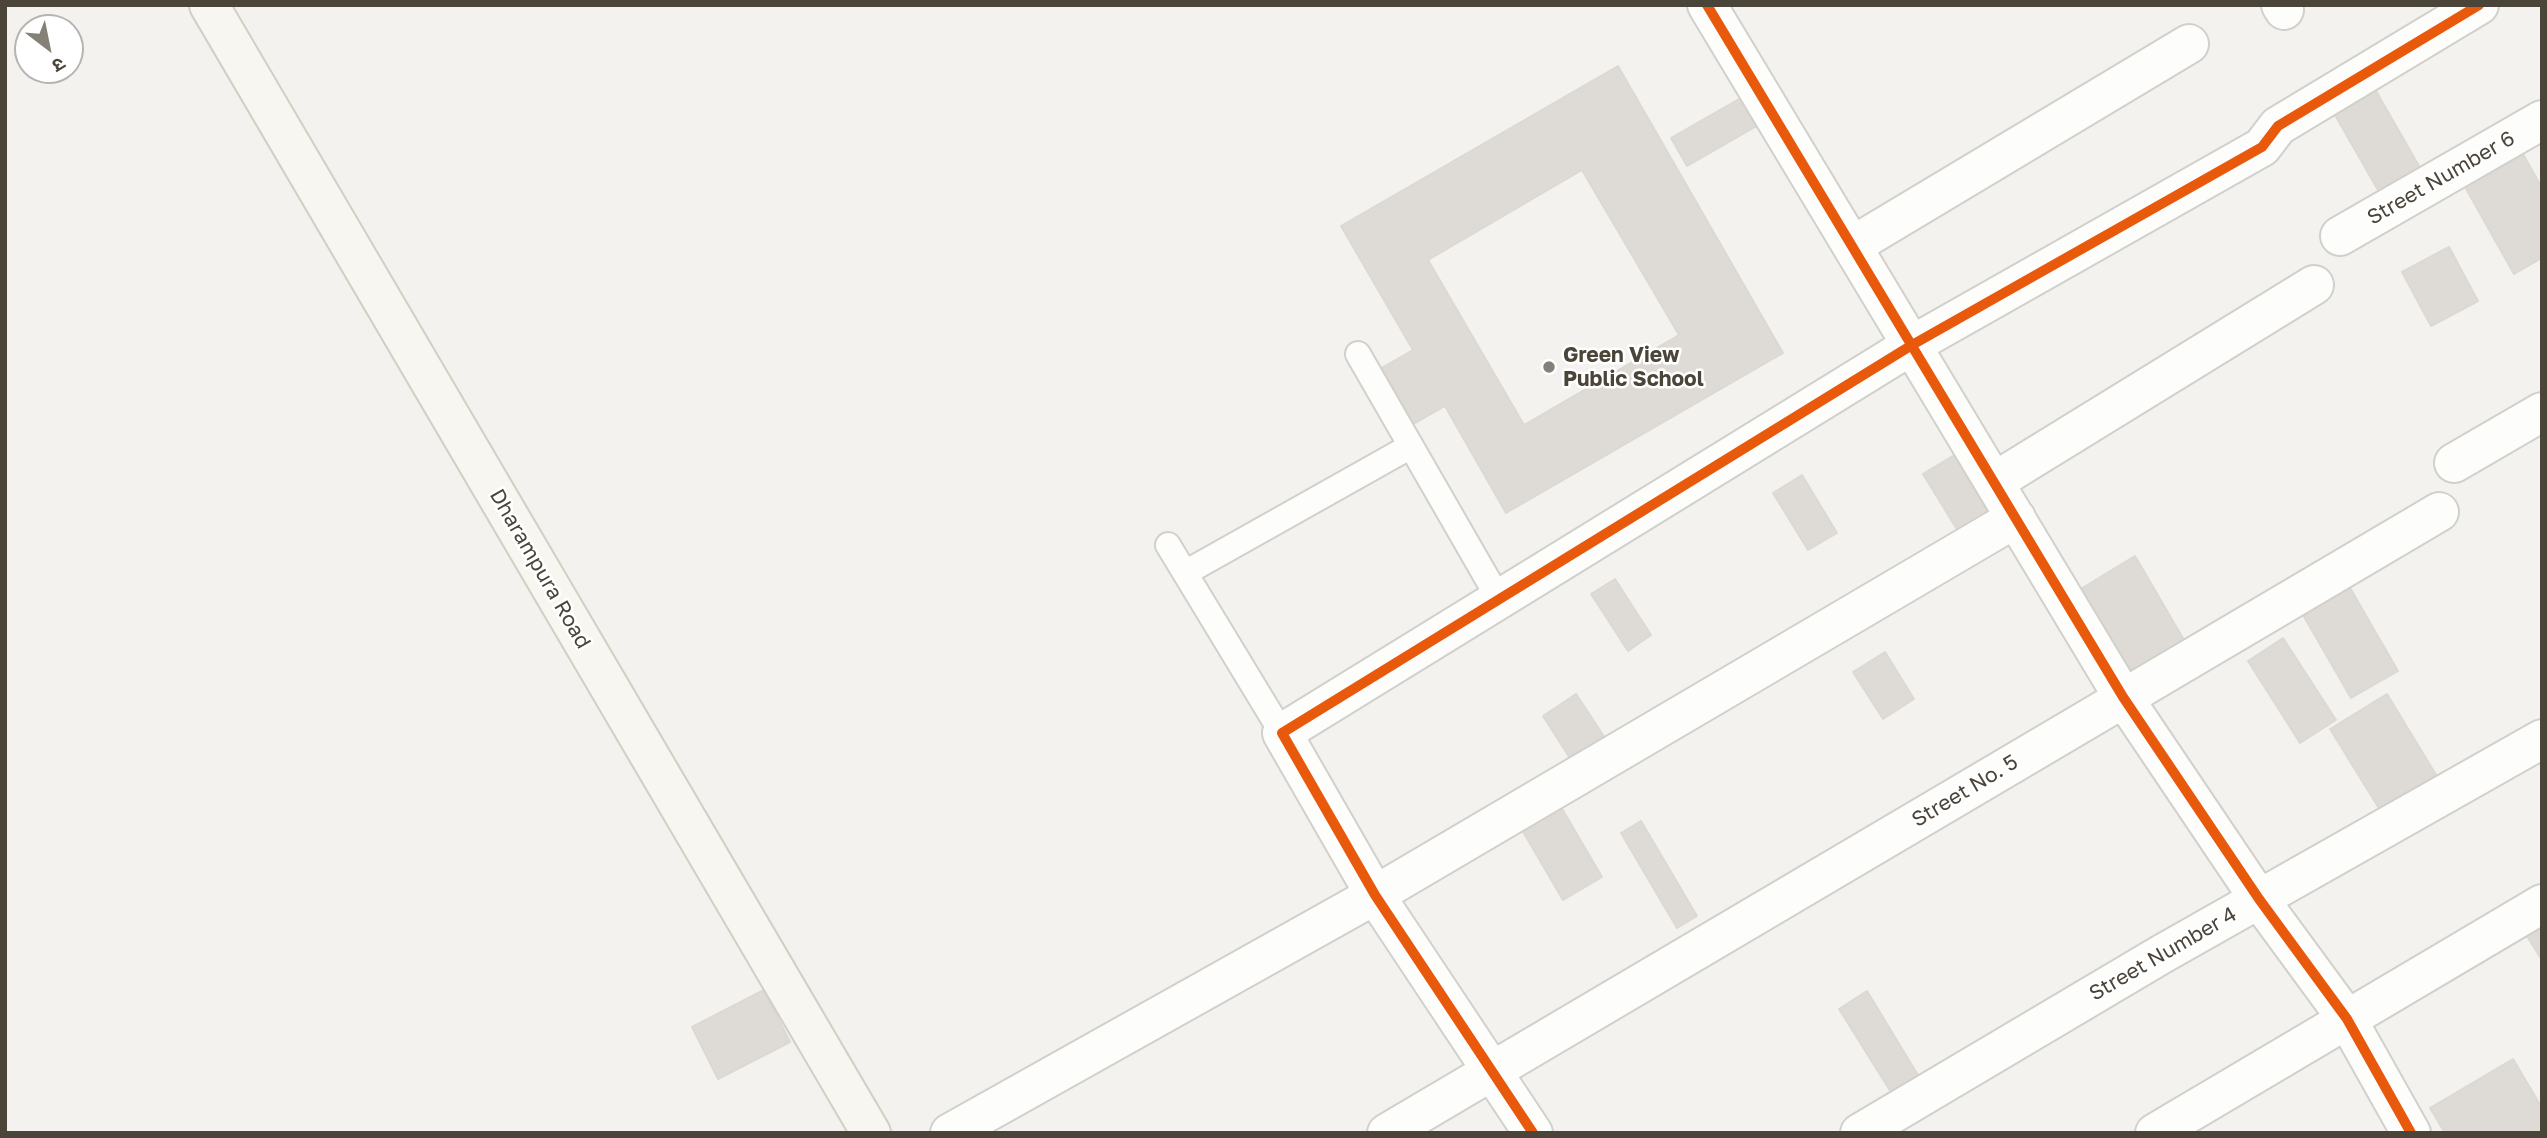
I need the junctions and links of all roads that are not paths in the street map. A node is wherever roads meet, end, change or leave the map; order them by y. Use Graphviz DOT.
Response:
graph roads {
  1 [pos="209,5"];
  2 [pos="1707,5"];
  3 [pos="2479,5"];
  4 [pos="2189,44"];
  5 [pos="2542,120"];
  6 [pos="2340,236"];
  7 [pos="1852,246"];
  8 [pos="2314,285"];
  9 [pos="1912,345"];
  10 [pos="1358,354"];
  11 [pos="2542,412"];
  12 [pos="1411,446"];
  13 [pos="2454,463"];
  14 [pos="1994,482"];
  15 [pos="2439,512"];
  16 [pos="2016,518"];
  17 [pos="1168,545"];
  18 [pos="1185,573"];
  19 [pos="1499,599"];
  20 [pos="2123,697"];
  21 [pos="1282,733"];
  22 [pos="2542,739"];
  23 [pos="1375,895"];
  24 [pos="2259,899"];
  25 [pos="2542,904"];
  26 [pos="2347,1019"];
  27 [pos="1492,1072"];
  28 [pos="871,1133"];
  29 [pos="950,1133"];
  30 [pos="1387,1133"];
  31 [pos="1533,1133"];
  32 [pos="1860,1133"];
  33 [pos="2155,1133"];
  34 [pos="2411,1133"];
  1 -- 28 [label="street, Dharampura Road"];
  2 -- 7 [label="street"];
  3 -- 9 [label="street"];
  4 -- 7 [label="street"];
  5 -- 6 [label="street, Street Number 6"];
  7 -- 9 [label="street"];
  8 -- 14 [label="street"];
  9 -- 14 [label="street"];
  9 -- 19 [label="street"];
  10 -- 12 [label="lane"];
  11 -- 13 [label="street"];
  12 -- 18 [label="lane"];
  12 -- 19 [label="lane"];
  14 -- 16 [label="street"];
  15 -- 20 [label="street, Street No. 5"];
  16 -- 20 [label="street"];
  16 -- 23 [label="street"];
  17 -- 18 [label="lane"];
  18 -- 21 [label="lane"];
  19 -- 21 [label="street"];
  20 -- 24 [label="street"];
  20 -- 27 [label="street, Street No. 5"];
  21 -- 23 [label="street"];
  22 -- 24 [label="street, Street Number 4"];
  23 -- 27 [label="street"];
  23 -- 29 [label="street"];
  24 -- 26 [label="street"];
  24 -- 32 [label="street, Street Number 4"];
  25 -- 26 [label="street"];
  26 -- 33 [label="street"];
  26 -- 34 [label="street"];
  27 -- 30 [label="street, Street No. 5"];
  27 -- 31 [label="street"];
}
